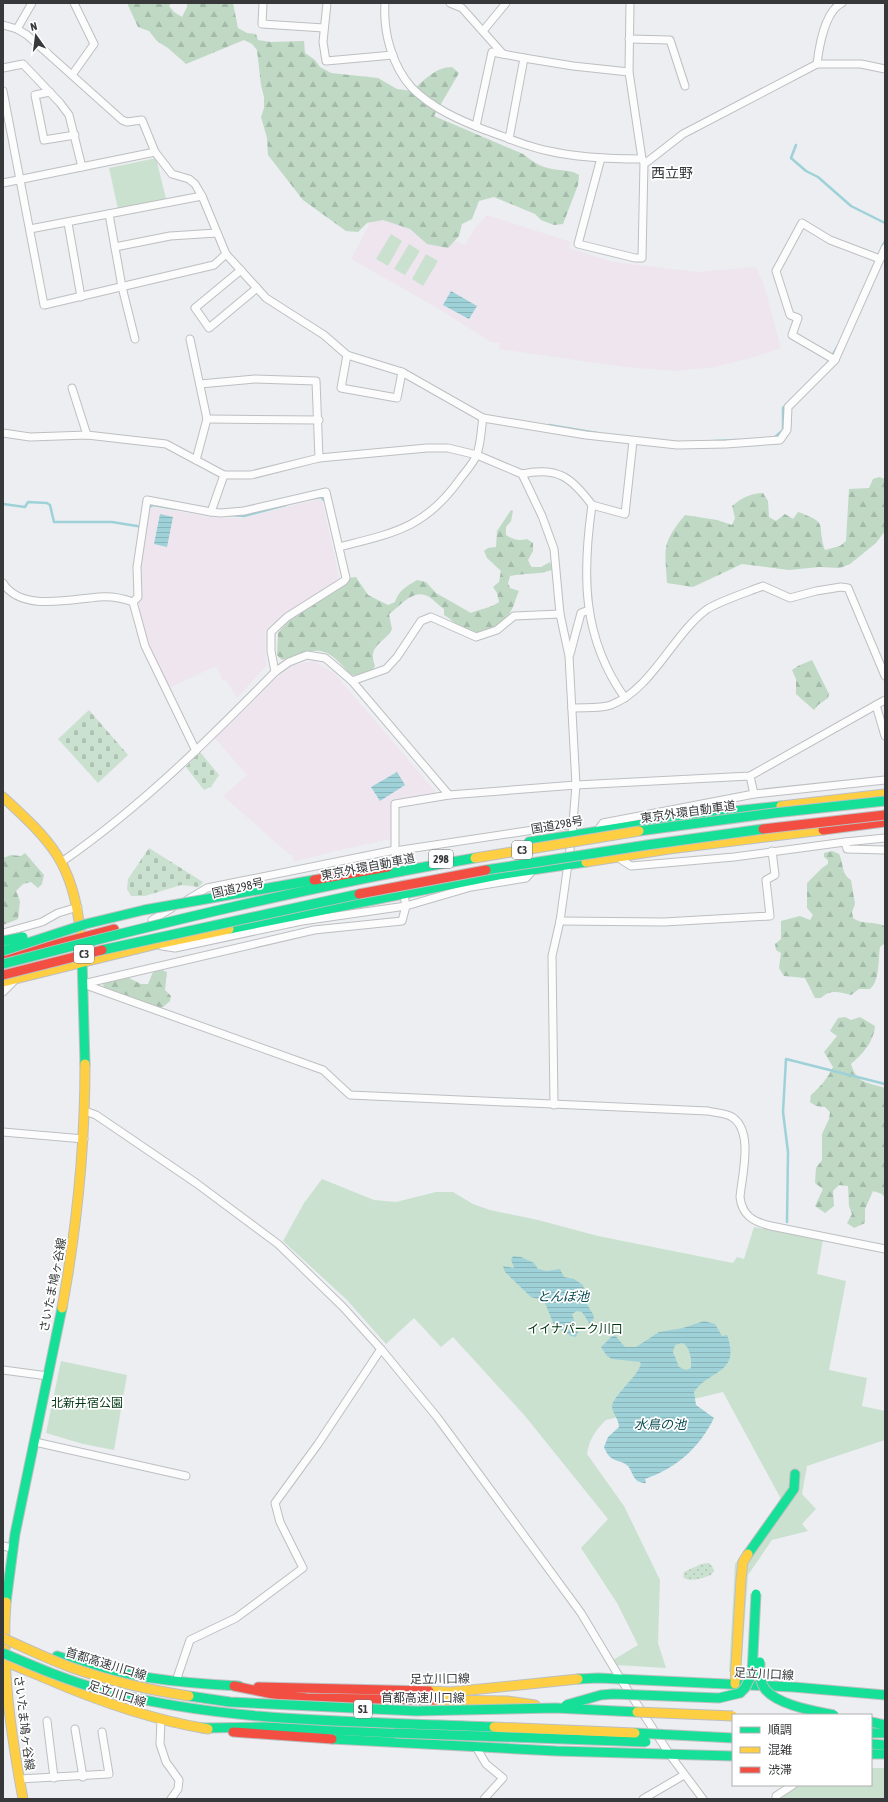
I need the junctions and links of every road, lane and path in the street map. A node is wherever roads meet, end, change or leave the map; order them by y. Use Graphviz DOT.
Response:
graph roads {
  1 [pos="32,3"];
  2 [pos="74,3"];
  3 [pos="263,3"];
  4 [pos="327,3"];
  5 [pos="385,3"];
  6 [pos="450,3"];
  7 [pos="506,3"];
  8 [pos="630,3"];
  9 [pos="842,3"];
  10 [pos="3,25"];
  11 [pos="324,28"];
  12 [pos="17,29"];
  13 [pos="483,31"];
  14 [pos="630,39"];
  15 [pos="503,54"];
  16 [pos="392,55"];
  17 [pos="524,58"];
  18 [pos="817,64"];
  19 [pos="3,68"];
  20 [pos="885,70"];
  21 [pos="629,72"];
  22 [pos="72,75"];
  23 [pos="686,86"];
  24 [pos="3,91"];
  25 [pos="50,92"];
  26 [pos="476,126"];
  27 [pos="75,135"];
  28 [pos="509,138"];
  29 [pos="155,152"];
  30 [pos="601,158"];
  31 [pos="643,160"];
  32 [pos="82,167"];
  33 [pos="19,179"];
  34 [pos="3,183"];
  35 [pos="202,196"];
  36 [pos="109,214"];
  37 [pos="68,223"];
  38 [pos="30,229"];
  39 [pos="217,232"];
  40 [pos="115,247"];
  41 [pos="885,248"];
  42 [pos="226,254"];
  43 [pos="880,259"];
  44 [pos="241,270"];
  45 [pos="122,287"];
  46 [pos="257,288"];
  47 [pos="81,297"];
  48 [pos="135,339"];
  49 [pos="190,339"];
  50 [pos="347,355"];
  51 [pos="835,360"];
  52 [pos="402,372"];
  53 [pos="200,384"];
  54 [pos="72,388"];
  55 [pos="483,418"];
  56 [pos="207,420"];
  57 [pos="319,420"];
  58 [pos="3,433"];
  59 [pos="87,435"];
  60 [pos="633,441"];
  61 [pos="477,455"];
  62 [pos="319,458"];
  63 [pos="196,460"];
  64 [pos="522,474"];
  65 [pos="224,475"];
  66 [pos="592,505"];
  67 [pos="211,512"];
  68 [pos="339,547"];
  69 [pos="3,583"];
  70 [pos="133,602"];
  71 [pos="589,610"];
  72 [pos="560,614"];
  73 [pos="569,656"];
  74 [pos="275,672"];
  75 [pos="885,676"];
  76 [pos="352,682"];
  77 [pos="625,698"];
  78 [pos="885,700"];
  79 [pos="876,705"];
  80 [pos="572,708"];
  81 [pos="885,736"];
  82 [pos="196,751"];
  83 [pos="750,776"];
  84 [pos="885,780"];
  85 [pos="576,785"];
  86 [pos="885,789"];
  87 [pos="754,794"];
  88 [pos="885,794"];
  89 [pos="449,796"];
  90 [pos="3,797"];
  91 [pos="885,801"];
  92 [pos="715,813"];
  93 [pos="885,816"];
  94 [pos="885,822"];
  95 [pos="573,824"];
  96 [pos="885,827"];
  97 [pos="598,830"];
  98 [pos="572,835"];
  99 [pos="885,838"];
  100 [pos="845,842"];
  101 [pos="669,849"];
  102 [pos="885,850"];
  103 [pos="395,851"];
  104 [pos="772,851"];
  105 [pos="616,856"];
  106 [pos="475,858"];
  107 [pos="63,860"];
  108 [pos="396,860"];
  109 [pos="568,863"];
  110 [pos="534,869"];
  111 [pos="404,895"];
  112 [pos="406,906"];
  113 [pos="78,907"];
  114 [pos="152,920"];
  115 [pos="560,921"];
  116 [pos="86,924"];
  117 [pos="3,933"];
  118 [pos="81,937"];
  119 [pos="3,941"];
  120 [pos="157,944"];
  121 [pos="115,946"];
  122 [pos="3,951"];
  123 [pos="3,958"];
  124 [pos="82,962"];
  125 [pos="3,964"];
  126 [pos="3,975"];
  127 [pos="18,978"];
  128 [pos="3,983"];
  129 [pos="82,984"];
  130 [pos="3,992"];
  131 [pos="554,1105"];
  132 [pos="85,1111"];
  133 [pos="3,1132"];
  134 [pos="84,1139"];
  135 [pos="885,1249"];
  136 [pos="381,1349"];
  137 [pos="3,1370"];
  138 [pos="48,1376"];
  139 [pos="35,1442"];
  140 [pos="795,1474"];
  141 [pos="186,1476"];
  142 [pos="7,1547"];
  143 [pos="3,1634"];
  144 [pos="4,1658"];
  145 [pos="620,1678"];
  146 [pos="176,1681"];
  147 [pos="735,1684"];
  148 [pos="234,1686"];
  149 [pos="885,1695"];
  150 [pos="555,1708"];
  151 [pos="830,1714"];
  152 [pos="732,1716"];
  153 [pos="161,1720"];
  154 [pos="46,1721"];
  155 [pos="872,1722"];
  156 [pos="885,1725"];
  157 [pos="203,1728"];
  158 [pos="74,1729"];
  159 [pos="102,1732"];
  160 [pos="872,1732"];
  161 [pos="885,1733"];
  162 [pos="732,1738"];
  163 [pos="732,1744"];
  164 [pos="872,1744"];
  165 [pos="885,1745"];
  166 [pos="476,1746"];
  167 [pos="872,1754"];
  168 [pos="885,1754"];
  169 [pos="670,1755"];
  170 [pos="732,1756"];
  171 [pos="684,1775"];
  172 [pos="83,1777"];
  173 [pos="54,1778"];
  174 [pos="19,1779"];
  175 [pos="791,1786"];
  176 [pos="23,1799"];
  177 [pos="170,1799"];
  178 [pos="484,1799"];
  179 [pos="643,1799"];
  180 [pos="703,1799"];
  181 [pos="776,1799"];
  1 -- 12 [label="street"];
  2 -- 22 [label="street"];
  3 -- 11 [label="street"];
  4 -- 11 [label="street"];
  5 -- 16 [label="street"];
  6 -- 13 [label="street"];
  7 -- 13 [label="street"];
  8 -- 14 [label="street"];
  9 -- 18 [label="street"];
  10 -- 12 [label="street"];
  11 -- 16 [label="street"];
  12 -- 22 [label="street"];
  13 -- 15 [label="street"];
  14 -- 21 [label="street"];
  14 -- 23 [label="street"];
  15 -- 17 [label="street"];
  15 -- 26 [label="street"];
  16 -- 26 [label="street"];
  17 -- 21 [label="street"];
  17 -- 28 [label="street"];
  18 -- 20 [label="street"];
  18 -- 31 [label="street"];
  19 -- 25 [label="street"];
  21 -- 31 [label="street"];
  22 -- 29 [label="street"];
  24 -- 33 [label="street"];
  25 -- 27 [label="street"];
  25 -- 27 [label="street"];
  26 -- 28 [label="street"];
  27 -- 32 [label="street"];
  28 -- 30 [label="street"];
  29 -- 32 [label="street"];
  29 -- 35 [label="street"];
  30 -- 31 [label="street"];
  30 -- 31 [label="street"];
  32 -- 33 [label="street"];
  33 -- 34 [label="street"];
  33 -- 38 [label="street"];
  35 -- 36 [label="street"];
  35 -- 39 [label="street"];
  36 -- 37 [label="street"];
  36 -- 40 [label="street"];
  37 -- 38 [label="street"];
  37 -- 47 [label="street"];
  38 -- 47 [label="street"];
  39 -- 40 [label="street"];
  39 -- 42 [label="street"];
  40 -- 45 [label="street"];
  41 -- 43 [label="street"];
  42 -- 44 [label="street"];
  42 -- 45 [label="street"];
  43 -- 51 [label="street"];
  43 -- 51 [label="street"];
  44 -- 46 [label="street"];
  44 -- 46 [label="street"];
  45 -- 47 [label="street"];
  45 -- 48 [label="street"];
  46 -- 50 [label="street"];
  49 -- 53 [label="street"];
  50 -- 52 [label="street"];
  50 -- 52 [label="street"];
  51 -- 60 [label="street"];
  52 -- 55 [label="street"];
  53 -- 56 [label="street"];
  53 -- 57 [label="street"];
  54 -- 59 [label="street"];
  55 -- 60 [label="street"];
  55 -- 61 [label="street"];
  56 -- 57 [label="street"];
  56 -- 63 [label="street"];
  57 -- 62 [label="street"];
  58 -- 59 [label="street"];
  59 -- 63 [label="street"];
  60 -- 66 [label="street"];
  61 -- 62 [label="street"];
  61 -- 64 [label="street"];
  61 -- 68 [label="street"];
  62 -- 65 [label="street"];
  63 -- 65 [label="street"];
  64 -- 66 [label="street"];
  64 -- 72 [label="street"];
  65 -- 67 [label="street"];
  66 -- 71 [label="street"];
  67 -- 68 [label="street"];
  67 -- 70 [label="street"];
  68 -- 74 [label="street"];
  69 -- 70 [label="street"];
  70 -- 82 [label="street"];
  71 -- 73 [label="street"];
  71 -- 77 [label="street"];
  72 -- 73 [label="street"];
  72 -- 76 [label="street"];
  73 -- 80 [label="street"];
  74 -- 76 [label="street"];
  74 -- 82 [label="street"];
  75 -- 77 [label="street"];
  76 -- 89 [label="street"];
  77 -- 80 [label="street"];
  78 -- 79 [label="street"];
  79 -- 81 [label="street"];
  79 -- 83 [label="street"];
  80 -- 85 [label="street"];
  82 -- 107 [label="street"];
  83 -- 85 [label="street"];
  83 -- 87 [label="street"];
  84 -- 87 [label="street"];
  85 -- 89 [label="street"];
  85 -- 95 [label="street"];
  86 -- 92 [label="main road"];
  87 -- 97 [label="street"];
  88 -- 92 [label="main road, 国道298号 / 298"];
  89 -- 103 [label="street"];
  90 -- 107 [label="main road, さいたま鳩ヶ谷線"];
  91 -- 106 [label="main road, 東京外環自動車道 / C3, bridge"];
  92 -- 97 [label="main road, 国道298号 / 298"];
  93 -- 121 [label="main road, 東京外環自動車道 / C3, bridge"];
  94 -- 101 [label="main road, 298"];
  95 -- 98 [label="street"];
  95 -- 103 [label="street"];
  96 -- 101 [label="main road"];
  97 -- 98 [label="main road, 国道298号 / 298"];
  98 -- 109 [label="street"];
  98 -- 114 [label="main road, 国道298号 / 298"];
  99 -- 100 [label="street"];
  100 -- 102 [label="street"];
  100 -- 104 [label="street"];
  101 -- 105 [label="main road, 298"];
  103 -- 108 [label="street"];
  103 -- 114 [label="street"];
  104 -- 105 [label="street"];
  104 -- 115 [label="street"];
  105 -- 109 [label="main road, 298"];
  106 -- 116 [label="main road, bridge"];
  106 -- 125 [label="main road, 東京外環自動車道 / C3, bridge"];
  107 -- 113 [label="main road, さいたま鳩ヶ谷線"];
  109 -- 110 [label="main road, 298"];
  109 -- 115 [label="street"];
  110 -- 112 [label="street"];
  110 -- 120 [label="main road, 298"];
  111 -- 112 [label="street"];
  112 -- 120 [label="street"];
  112 -- 129 [label="street"];
  113 -- 117 [label="street"];
  113 -- 118 [label="main road, さいたま鳩ヶ谷線"];
  114 -- 118 [label="main road, 国道298号 / 298"];
  115 -- 131 [label="street"];
  116 -- 119 [label="main road, bridge"];
  116 -- 122 [label="main road, bridge"];
  118 -- 123 [label="main road, 国道298号 / 298"];
  118 -- 124 [label="main road, さいたま鳩ヶ谷線"];
  120 -- 124 [label="main road, 298"];
  121 -- 126 [label="main road, 東京外環自動車道 / C3, bridge"];
  121 -- 128 [label="main road, bridge"];
  124 -- 127 [label="main road, 298"];
  124 -- 129 [label="main road, さいたま鳩ヶ谷線"];
  127 -- 128 [label="main road, 298"];
  127 -- 130 [label="street"];
  129 -- 131 [label="street"];
  129 -- 132 [label="main road, さいたま鳩ヶ谷線"];
  131 -- 135 [label="street"];
  132 -- 134 [label="main road, さいたま鳩ヶ谷線"];
  132 -- 136 [label="street"];
  133 -- 134 [label="street"];
  134 -- 138 [label="main road, さいたま鳩ヶ谷線"];
  136 -- 145 [label="street"];
  136 -- 146 [label="street"];
  137 -- 138 [label="street"];
  138 -- 139 [label="main road, さいたま鳩ヶ谷線"];
  139 -- 141 [label="street"];
  139 -- 142 [label="main road, さいたま鳩ヶ谷線"];
  140 -- 147 [label="main road"];
  142 -- 143 [label="main road, さいたま鳩ヶ谷線"];
  143 -- 144 [label="main road, さいたま鳩ヶ谷線"];
  143 -- 146 [label="main road, 足立川口線"];
  143 -- 150 [label="main road, 首都高速川口線 / S1, bridge"];
  144 -- 153 [label="main road, 足立川口線"];
  144 -- 162 [label="main road, 首都高速川口線 / S1, bridge"];
  144 -- 174 [label="main road, さいたま鳩ヶ谷線"];
  145 -- 147 [label="main road, 足立川口線"];
  145 -- 148 [label="main road, 足立川口線"];
  145 -- 169 [label="street"];
  146 -- 148 [label="main road, 足立川口線"];
  147 -- 149 [label="main road, 足立川口線"];
  148 -- 150 [label="main road, bridge"];
  150 -- 151 [label="main road, bridge"];
  150 -- 152 [label="main road, 首都高速川口線 / S1, bridge"];
  153 -- 157 [label="main road, 足立川口線"];
  153 -- 177 [label="street"];
  154 -- 173 [label="street"];
  155 -- 156 [label="main road"];
  157 -- 163 [label="main road, bridge"];
  157 -- 166 [label="main road, 足立川口線"];
  158 -- 172 [label="street"];
  159 -- 172 [label="street"];
  160 -- 161 [label="main road"];
  164 -- 165 [label="main road"];
  166 -- 169 [label="main road, 足立川口線"];
  166 -- 178 [label="street"];
  167 -- 168 [label="main road"];
  169 -- 170 [label="main road, 足立川口線"];
  169 -- 171 [label="street"];
  171 -- 179 [label="street"];
  171 -- 180 [label="street"];
  172 -- 173 [label="street"];
  173 -- 174 [label="street"];
  174 -- 176 [label="main road, さいたま鳩ヶ谷線"];
  175 -- 181 [label="street"];
}
